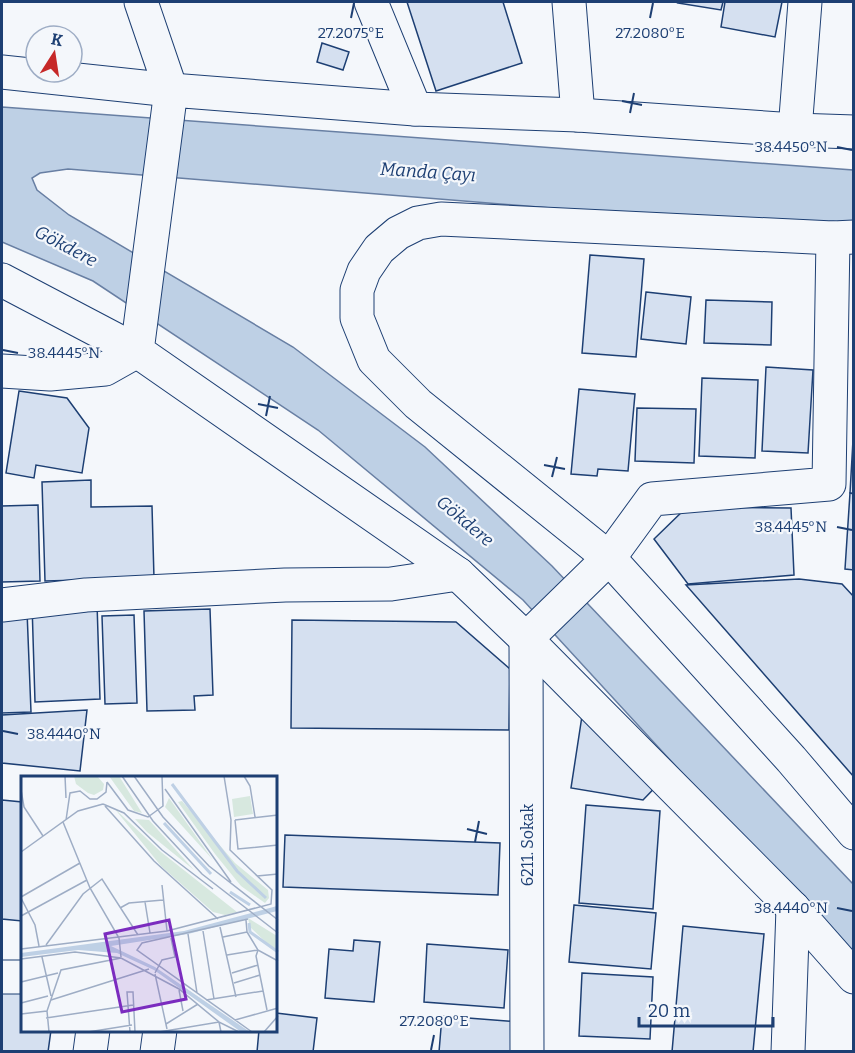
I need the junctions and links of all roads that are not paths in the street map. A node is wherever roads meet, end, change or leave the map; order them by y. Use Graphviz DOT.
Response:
graph roads {
  1 [pos="141,2"];
  2 [pos="371,2"];
  3 [pos="569,2"];
  4 [pos="805,2"];
  5 [pos="2,72"];
  6 [pos="170,100"];
  7 [pos="415,109"];
  8 [pos="578,115"];
  9 [pos="795,130"];
  10 [pos="854,132"];
  11 [pos="843,238"];
  12 [pos="2,280"];
  13 [pos="139,336"];
  14 [pos="2,371"];
  15 [pos="609,558"];
  16 [pos="458,574"];
  17 [pos="2,605"];
  18 [pos="533,632"];
  19 [pos="854,833"];
  20 [pos="793,908"];
  21 [pos="2,977"];
  22 [pos="21,977"];
  23 [pos="854,977"];
  24 [pos="93,1032"];
  25 [pos="160,1032"];
  26 [pos="90,1052"];
  27 [pos="157,1052"];
  28 [pos="527,1052"];
  29 [pos="788,1052"];
  1 -- 6 [label="street"];
  2 -- 7 [label="street"];
  3 -- 8 [label="street"];
  4 -- 9 [label="street"];
  5 -- 6 [label="street"];
  6 -- 7 [label="street"];
  6 -- 13 [label="street"];
  7 -- 8 [label="street"];
  8 -- 9 [label="street"];
  9 -- 10 [label="street"];
  11 -- 15 [label="street"];
  11 -- 15 [label="street"];
  12 -- 13 [label="street"];
  13 -- 14 [label="street"];
  13 -- 16 [label="street"];
  15 -- 18 [label="street"];
  15 -- 19 [label="street"];
  16 -- 17 [label="street"];
  16 -- 18 [label="street"];
  18 -- 20 [label="street"];
  18 -- 28 [label="street, 6211. Sokak"];
  20 -- 23 [label="street"];
  20 -- 29 [label="street"];
  21 -- 22 [label="street"];
  24 -- 26 [label="street"];
  25 -- 27 [label="street"];
}
